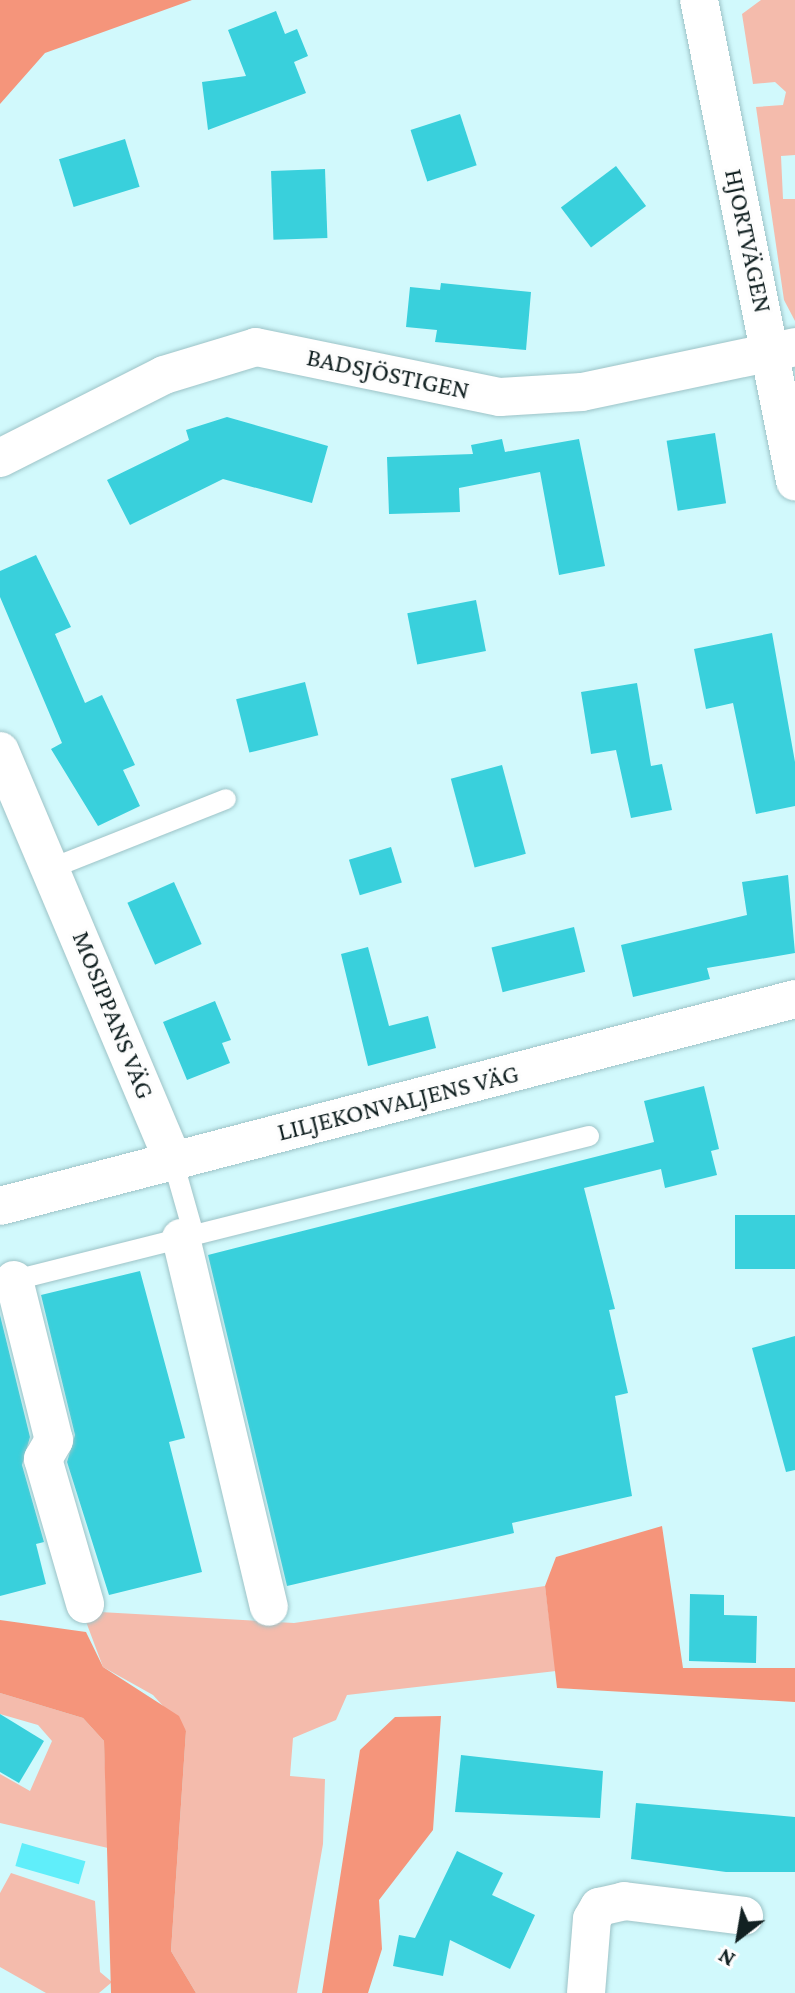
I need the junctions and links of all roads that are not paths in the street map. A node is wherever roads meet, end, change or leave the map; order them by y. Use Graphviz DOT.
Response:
graph roads {
  1 [pos="699,0"];
  2 [pos="783,350"];
  3 [pos="0,458"];
  4 [pos="795,482"];
  5 [pos="0,751"];
  6 [pos="226,799"];
  7 [pos="52,868"];
  8 [pos="795,999"];
  9 [pos="589,1136"];
  10 [pos="173,1161"];
  11 [pos="0,1206"];
  12 [pos="188,1237"];
  13 [pos="7,1282"];
  14 [pos="85,1604"];
  15 [pos="269,1607"];
  16 [pos="744,1916"];
  17 [pos="586,1993"];
  1 -- 2 [label="street, HJORTVÄGEN"];
  2 -- 3 [label="street, BADSJÖSTIGEN"];
  2 -- 4 [label="street, HJORTVÄGEN"];
  5 -- 7 [label="street, MOSIPPANS VÄG"];
  6 -- 7 [label="lane"];
  7 -- 10 [label="street, MOSIPPANS VÄG"];
  8 -- 10 [label="street, LILJEKONVALJENS VÄG"];
  9 -- 12 [label="lane"];
  10 -- 11 [label="street, LILJEKONVALJENS VÄG"];
  10 -- 12 [label="lane"];
  12 -- 13 [label="lane"];
  12 -- 15 [label="street"];
  13 -- 14 [label="street"];
  16 -- 17 [label="street"];
}
